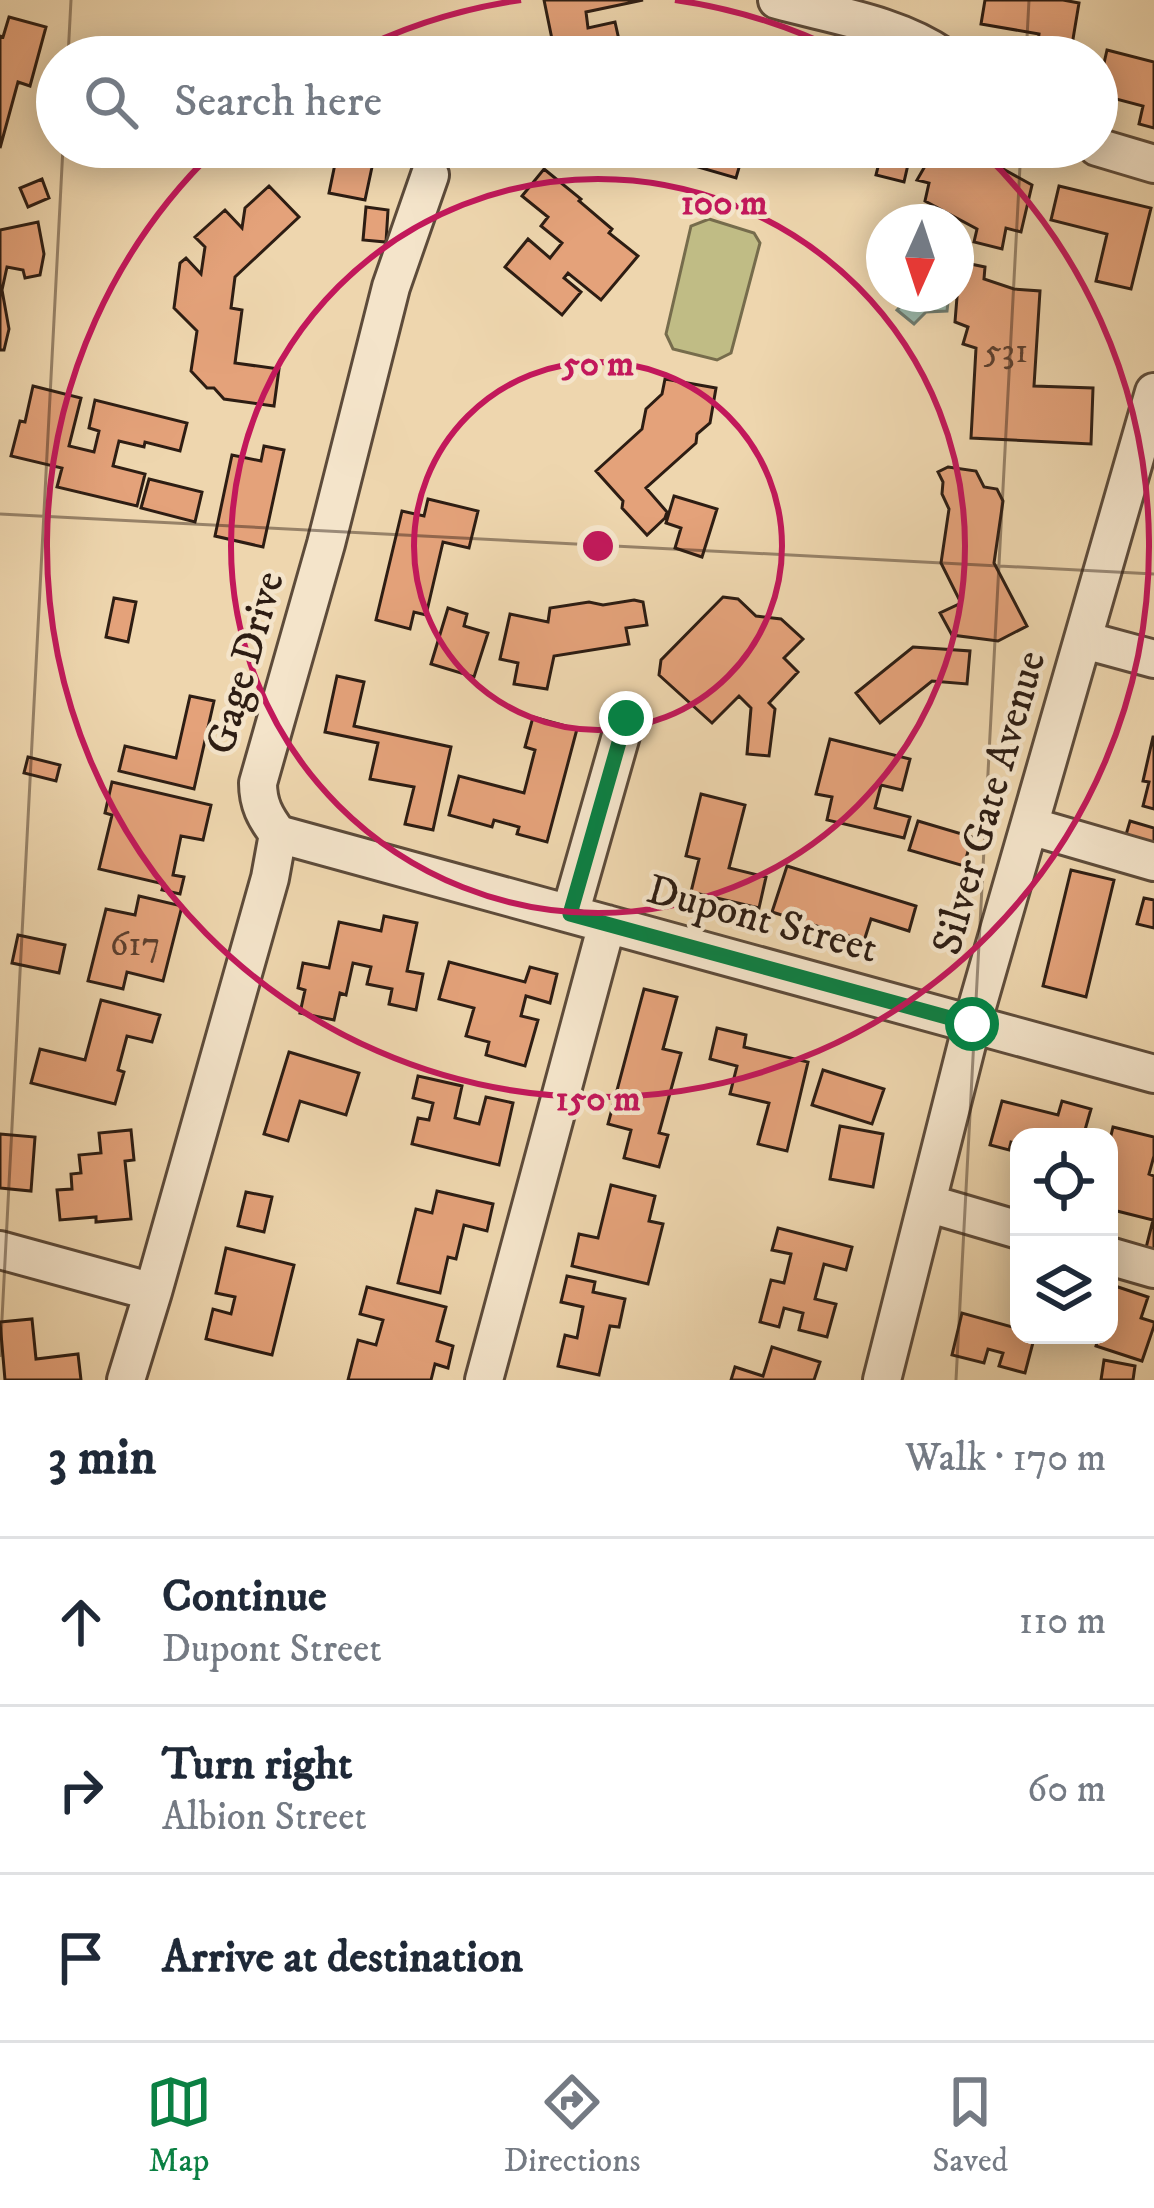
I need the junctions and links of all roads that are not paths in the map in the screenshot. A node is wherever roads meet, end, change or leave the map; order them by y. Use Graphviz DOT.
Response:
graph roads {
  1 [pos="777,0"];
  2 [pos="904,36"];
  3 [pos="1118,153"];
  4 [pos="1154,164"];
  5 [pos="430,175"];
  6 [pos="1154,392"];
  7 [pos="1084,640"];
  8 [pos="1154,659"];
  9 [pos="626,718"];
  10 [pos="1030,826"];
  11 [pos="278,834"];
  12 [pos="1154,862"];
  13 [pos="570,914"];
  14 [pos="607,924"];
  15 [pos="972,1024"];
  16 [pos="1154,1074"];
  17 [pos="927,1203"];
  18 [pos="1010,1227"];
  19 [pos="0,1250"];
  20 [pos="1118,1258"];
  21 [pos="1154,1268"];
  22 [pos="153,1292"];
  23 [pos="125,1380"];
  24 [pos="484,1380"];
  25 [pos="882,1380"];
  1 -- 2 [label="street"];
  3 -- 4 [label="street"];
  5 -- 11 [label="street, Gage Drive"];
  6 -- 7 [label="street, Silver Gate Avenue"];
  7 -- 8 [label="street"];
  7 -- 10 [label="street, Silver Gate Avenue"];
  9 -- 13 [label="street"];
  10 -- 12 [label="street"];
  10 -- 15 [label="street, Silver Gate Avenue"];
  11 -- 13 [label="street, Dupont Street"];
  11 -- 22 [label="street"];
  13 -- 14 [label="street, Dupont Street"];
  14 -- 15 [label="street, Dupont Street"];
  14 -- 24 [label="street"];
  15 -- 16 [label="street, Dupont Street"];
  15 -- 17 [label="street, Silver Gate Avenue"];
  17 -- 18 [label="street"];
  17 -- 25 [label="street, Silver Gate Avenue"];
  19 -- 22 [label="street"];
  20 -- 21 [label="street"];
  22 -- 23 [label="street"];
}
